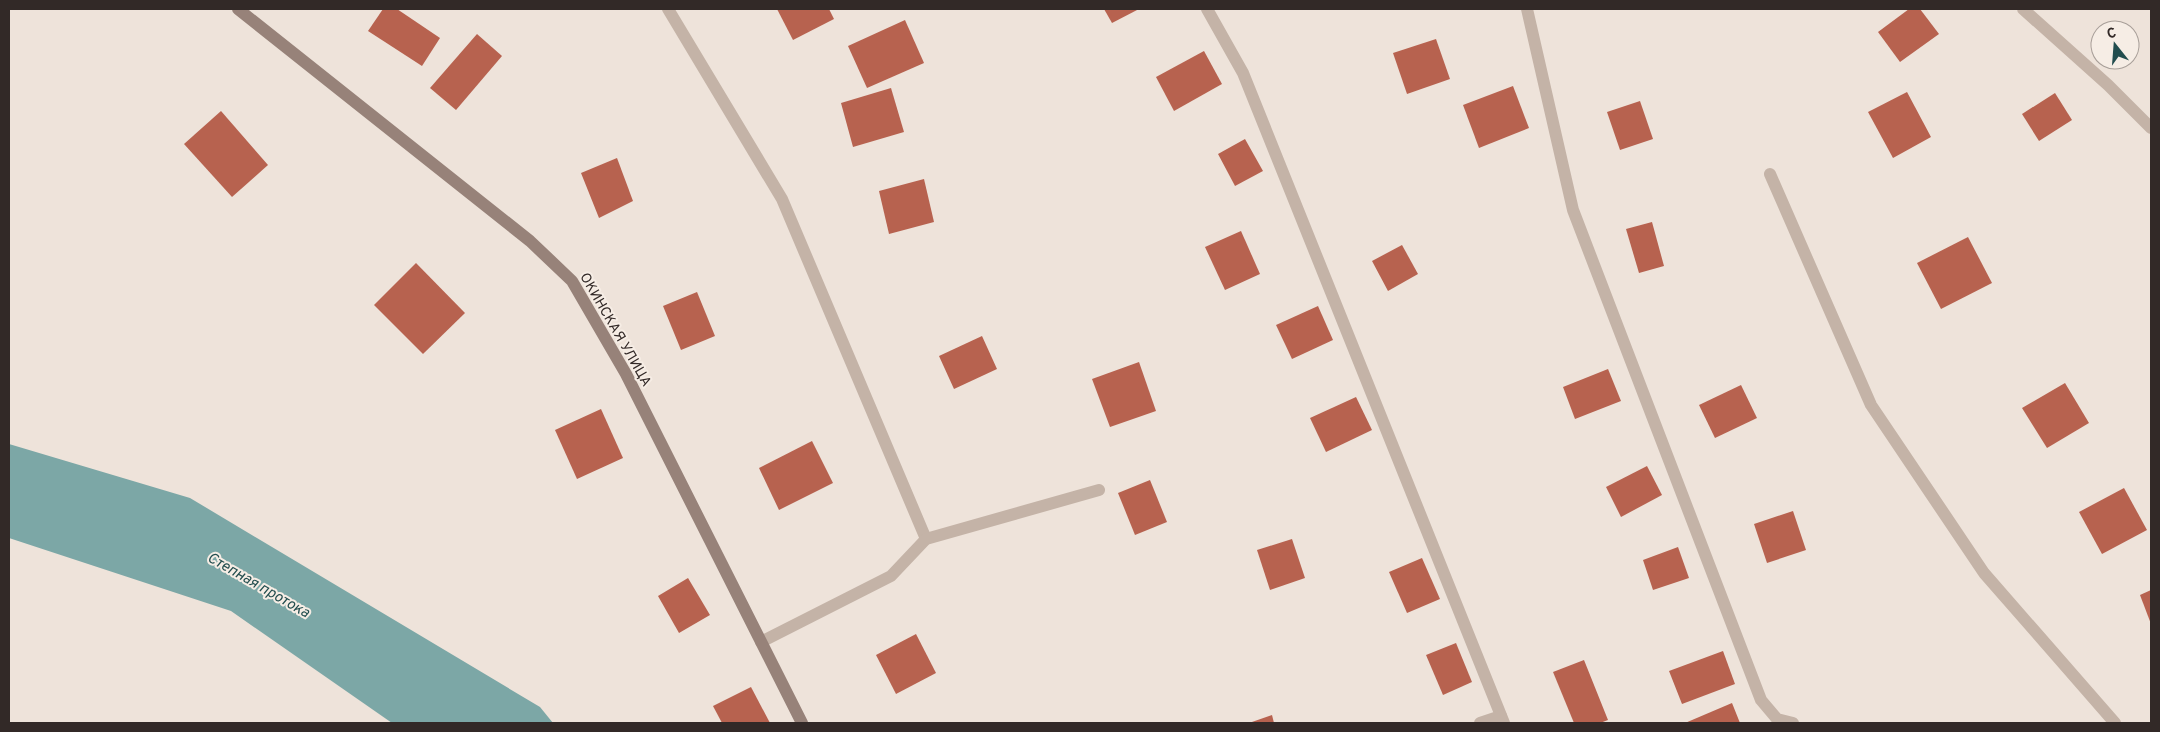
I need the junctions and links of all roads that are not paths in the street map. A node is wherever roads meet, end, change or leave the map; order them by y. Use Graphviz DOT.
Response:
graph roads {
  1 [pos="238,9"];
  2 [pos="668,9"];
  3 [pos="1207,9"];
  4 [pos="1527,9"];
  5 [pos="2022,9"];
  6 [pos="2151,128"];
  7 [pos="1770,174"];
  8 [pos="1099,490"];
  9 [pos="926,539"];
  10 [pos="761,642"];
  11 [pos="1503,720"];
  12 [pos="802,723"];
  13 [pos="1480,723"];
  14 [pos="1793,723"];
  15 [pos="2115,723"];
  1 -- 10 [label="street, ОКИНСКАЯ УЛИЦА"];
  2 -- 9 [label="street"];
  3 -- 11 [label="street"];
  4 -- 14 [label="street"];
  5 -- 6 [label="street"];
  7 -- 15 [label="street"];
  8 -- 9 [label="street"];
  9 -- 10 [label="street"];
  10 -- 12 [label="street, ОКИНСКАЯ УЛИЦА"];
  11 -- 13 [label="street"];
}
